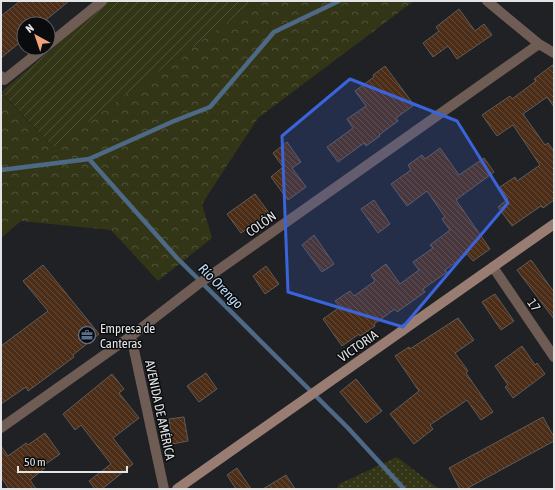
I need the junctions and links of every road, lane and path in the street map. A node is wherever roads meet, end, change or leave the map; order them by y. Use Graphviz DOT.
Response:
graph roads {
  1 [pos="102,1"];
  2 [pos="487,1"];
  3 [pos="56,38"];
  4 [pos="539,44"];
  5 [pos="554,53"];
  6 [pos="34,56"];
  7 [pos="1,76"];
  8 [pos="554,224"];
  9 [pos="493,267"];
  10 [pos="131,336"];
  11 [pos="554,357"];
  12 [pos="1,428"];
  13 [pos="164,489"];
  14 [pos="177,489"];
  1 -- 3 [label="street"];
  2 -- 4 [label="street"];
  4 -- 5 [label="street"];
  4 -- 10 [label="street, COLÓN"];
  6 -- 7 [label="street"];
  8 -- 9 [label="street, VICTORIA"];
  9 -- 11 [label="street, 17"];
  9 -- 14 [label="street, VICTORIA"];
  10 -- 12 [label="street, COLÓN"];
  10 -- 13 [label="street, AVENIDA DE AMÉRICA"];
}
